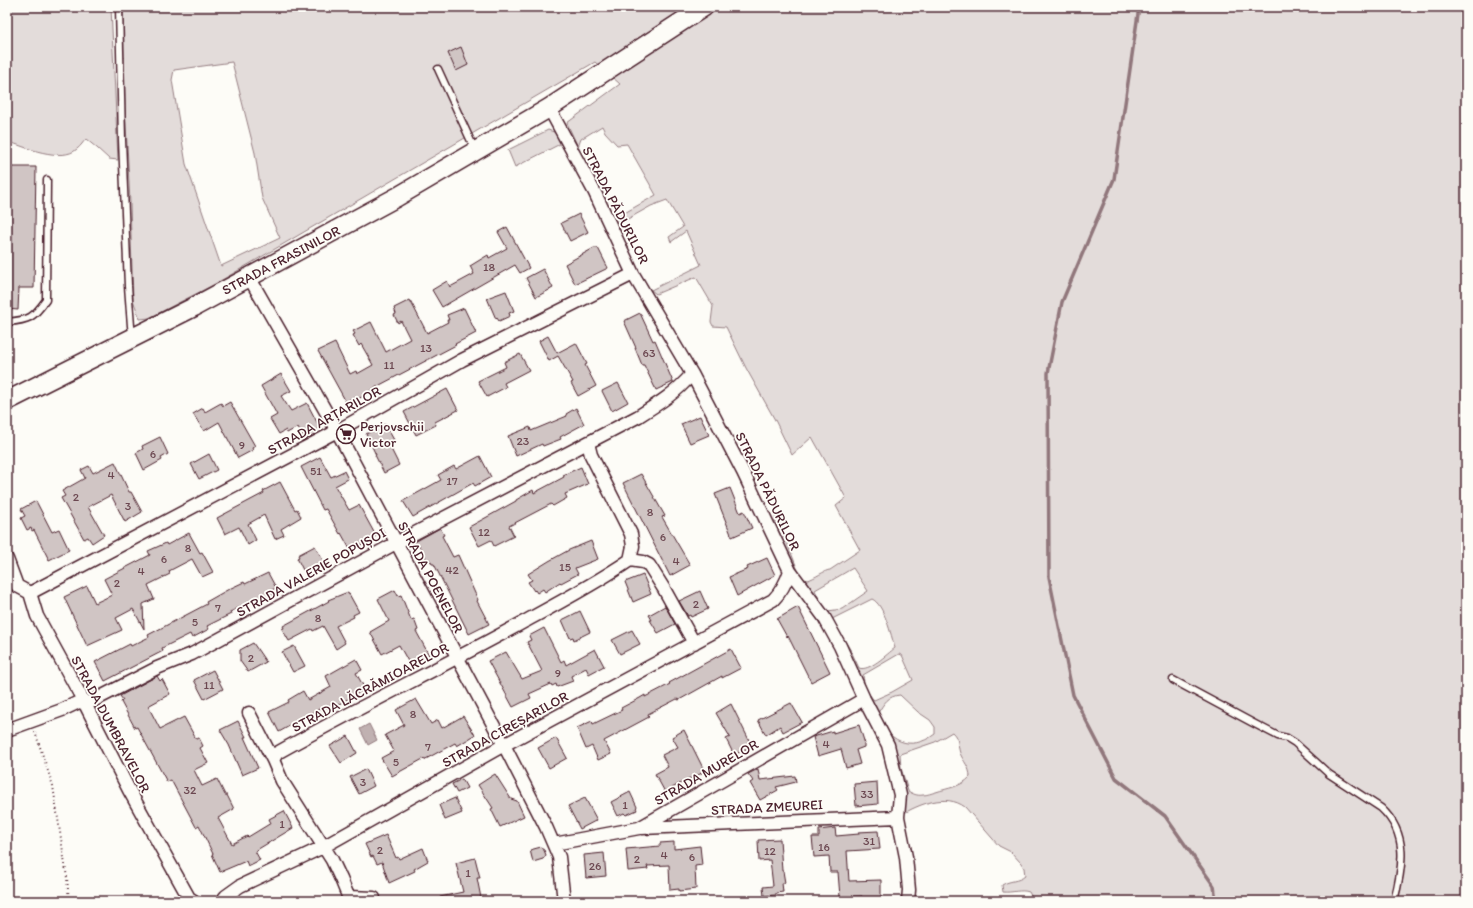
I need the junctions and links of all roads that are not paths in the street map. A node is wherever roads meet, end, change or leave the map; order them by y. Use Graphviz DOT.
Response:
graph roads {
  1 [pos="119,7"];
  2 [pos="704,7"];
  3 [pos="438,69"];
  4 [pos="549,108"];
  5 [pos="475,151"];
  6 [pos="47,180"];
  7 [pos="633,274"];
  8 [pos="249,277"];
  9 [pos="7,322"];
  10 [pos="134,337"];
  11 [pos="692,374"];
  12 [pos="7,400"];
  13 [pos="337,431"];
  14 [pos="588,443"];
  15 [pos="396,543"];
  16 [pos="7,559"];
  17 [pos="630,560"];
  18 [pos="790,571"];
  19 [pos="12,587"];
  20 [pos="30,593"];
  21 [pos="694,643"];
  22 [pos="457,658"];
  23 [pos="1173,680"];
  24 [pos="864,699"];
  25 [pos="84,702"];
  26 [pos="249,713"];
  27 [pos="7,730"];
  28 [pos="504,745"];
  29 [pos="273,760"];
  30 [pos="898,817"];
  31 [pos="639,828"];
  32 [pos="554,844"];
  33 [pos="323,847"];
  34 [pos="374,898"];
  35 [pos="350,899"];
  36 [pos="194,901"];
  37 [pos="222,901"];
  38 [pos="564,901"];
  39 [pos="908,901"];
  40 [pos="1394,901"];
  1 -- 10 [label="lane"];
  2 -- 4 [label="main road, STRADA FRASINILOR"];
  3 -- 5 [label="lane"];
  4 -- 5 [label="main road, STRADA FRASINILOR"];
  4 -- 7 [label="street, STRADA PĂDURILOR"];
  5 -- 8 [label="main road, STRADA FRASINILOR"];
  6 -- 9 [label="lane"];
  7 -- 11 [label="street, STRADA PĂDURILOR"];
  7 -- 13 [label="street, STRADA ARȚARILOR"];
  8 -- 10 [label="main road, STRADA FRASINILOR"];
  8 -- 13 [label="street, STRADA POENELOR"];
  10 -- 12 [label="main road, STRADA FRASINILOR"];
  11 -- 14 [label="street, STRADA VALERIE POPUȘOI"];
  11 -- 18 [label="street, STRADA PĂDURILOR"];
  13 -- 15 [label="street, STRADA POENELOR"];
  13 -- 20 [label="street, STRADA ARȚARILOR"];
  14 -- 15 [label="street, STRADA VALERIE POPUȘOI"];
  14 -- 17 [label="street"];
  15 -- 22 [label="street, STRADA POENELOR"];
  15 -- 25 [label="street, STRADA VALERIE POPUȘOI"];
  16 -- 19 [label="street"];
  17 -- 21 [label="street"];
  17 -- 22 [label="street, STRADA LĂCRĂMIOARELOR"];
  18 -- 21 [label="street, STRADA CIREȘARILOR"];
  18 -- 24 [label="street, STRADA PĂDURILOR"];
  19 -- 20 [label="street"];
  20 -- 25 [label="street, STRADA DUMBRAVELOR"];
  21 -- 28 [label="street, STRADA CIREȘARILOR"];
  22 -- 28 [label="street, STRADA POENELOR"];
  22 -- 29 [label="street, STRADA LĂCRĂMIOARELOR"];
  23 -- 40 [label="lane"];
  24 -- 30 [label="street, STRADA PĂDURILOR"];
  24 -- 31 [label="street, STRADA MURELOR"];
  25 -- 27 [label="street, STRADA VALERIE POPUȘOI"];
  25 -- 36 [label="street, STRADA DUMBRAVELOR"];
  26 -- 29 [label="street"];
  28 -- 32 [label="street, STRADA POENELOR"];
  28 -- 33 [label="street, STRADA CIREȘARILOR"];
  29 -- 33 [label="street"];
  30 -- 31 [label="street, STRADA ZMEUREI"];
  30 -- 39 [label="street, STRADA PĂDURILOR"];
  31 -- 32 [label="street, STRADA MURELOR"];
  32 -- 38 [label="street, STRADA POENELOR"];
  33 -- 35 [label="street"];
  33 -- 37 [label="street, STRADA CIREȘARILOR"];
  34 -- 35 [label="street"];
}
